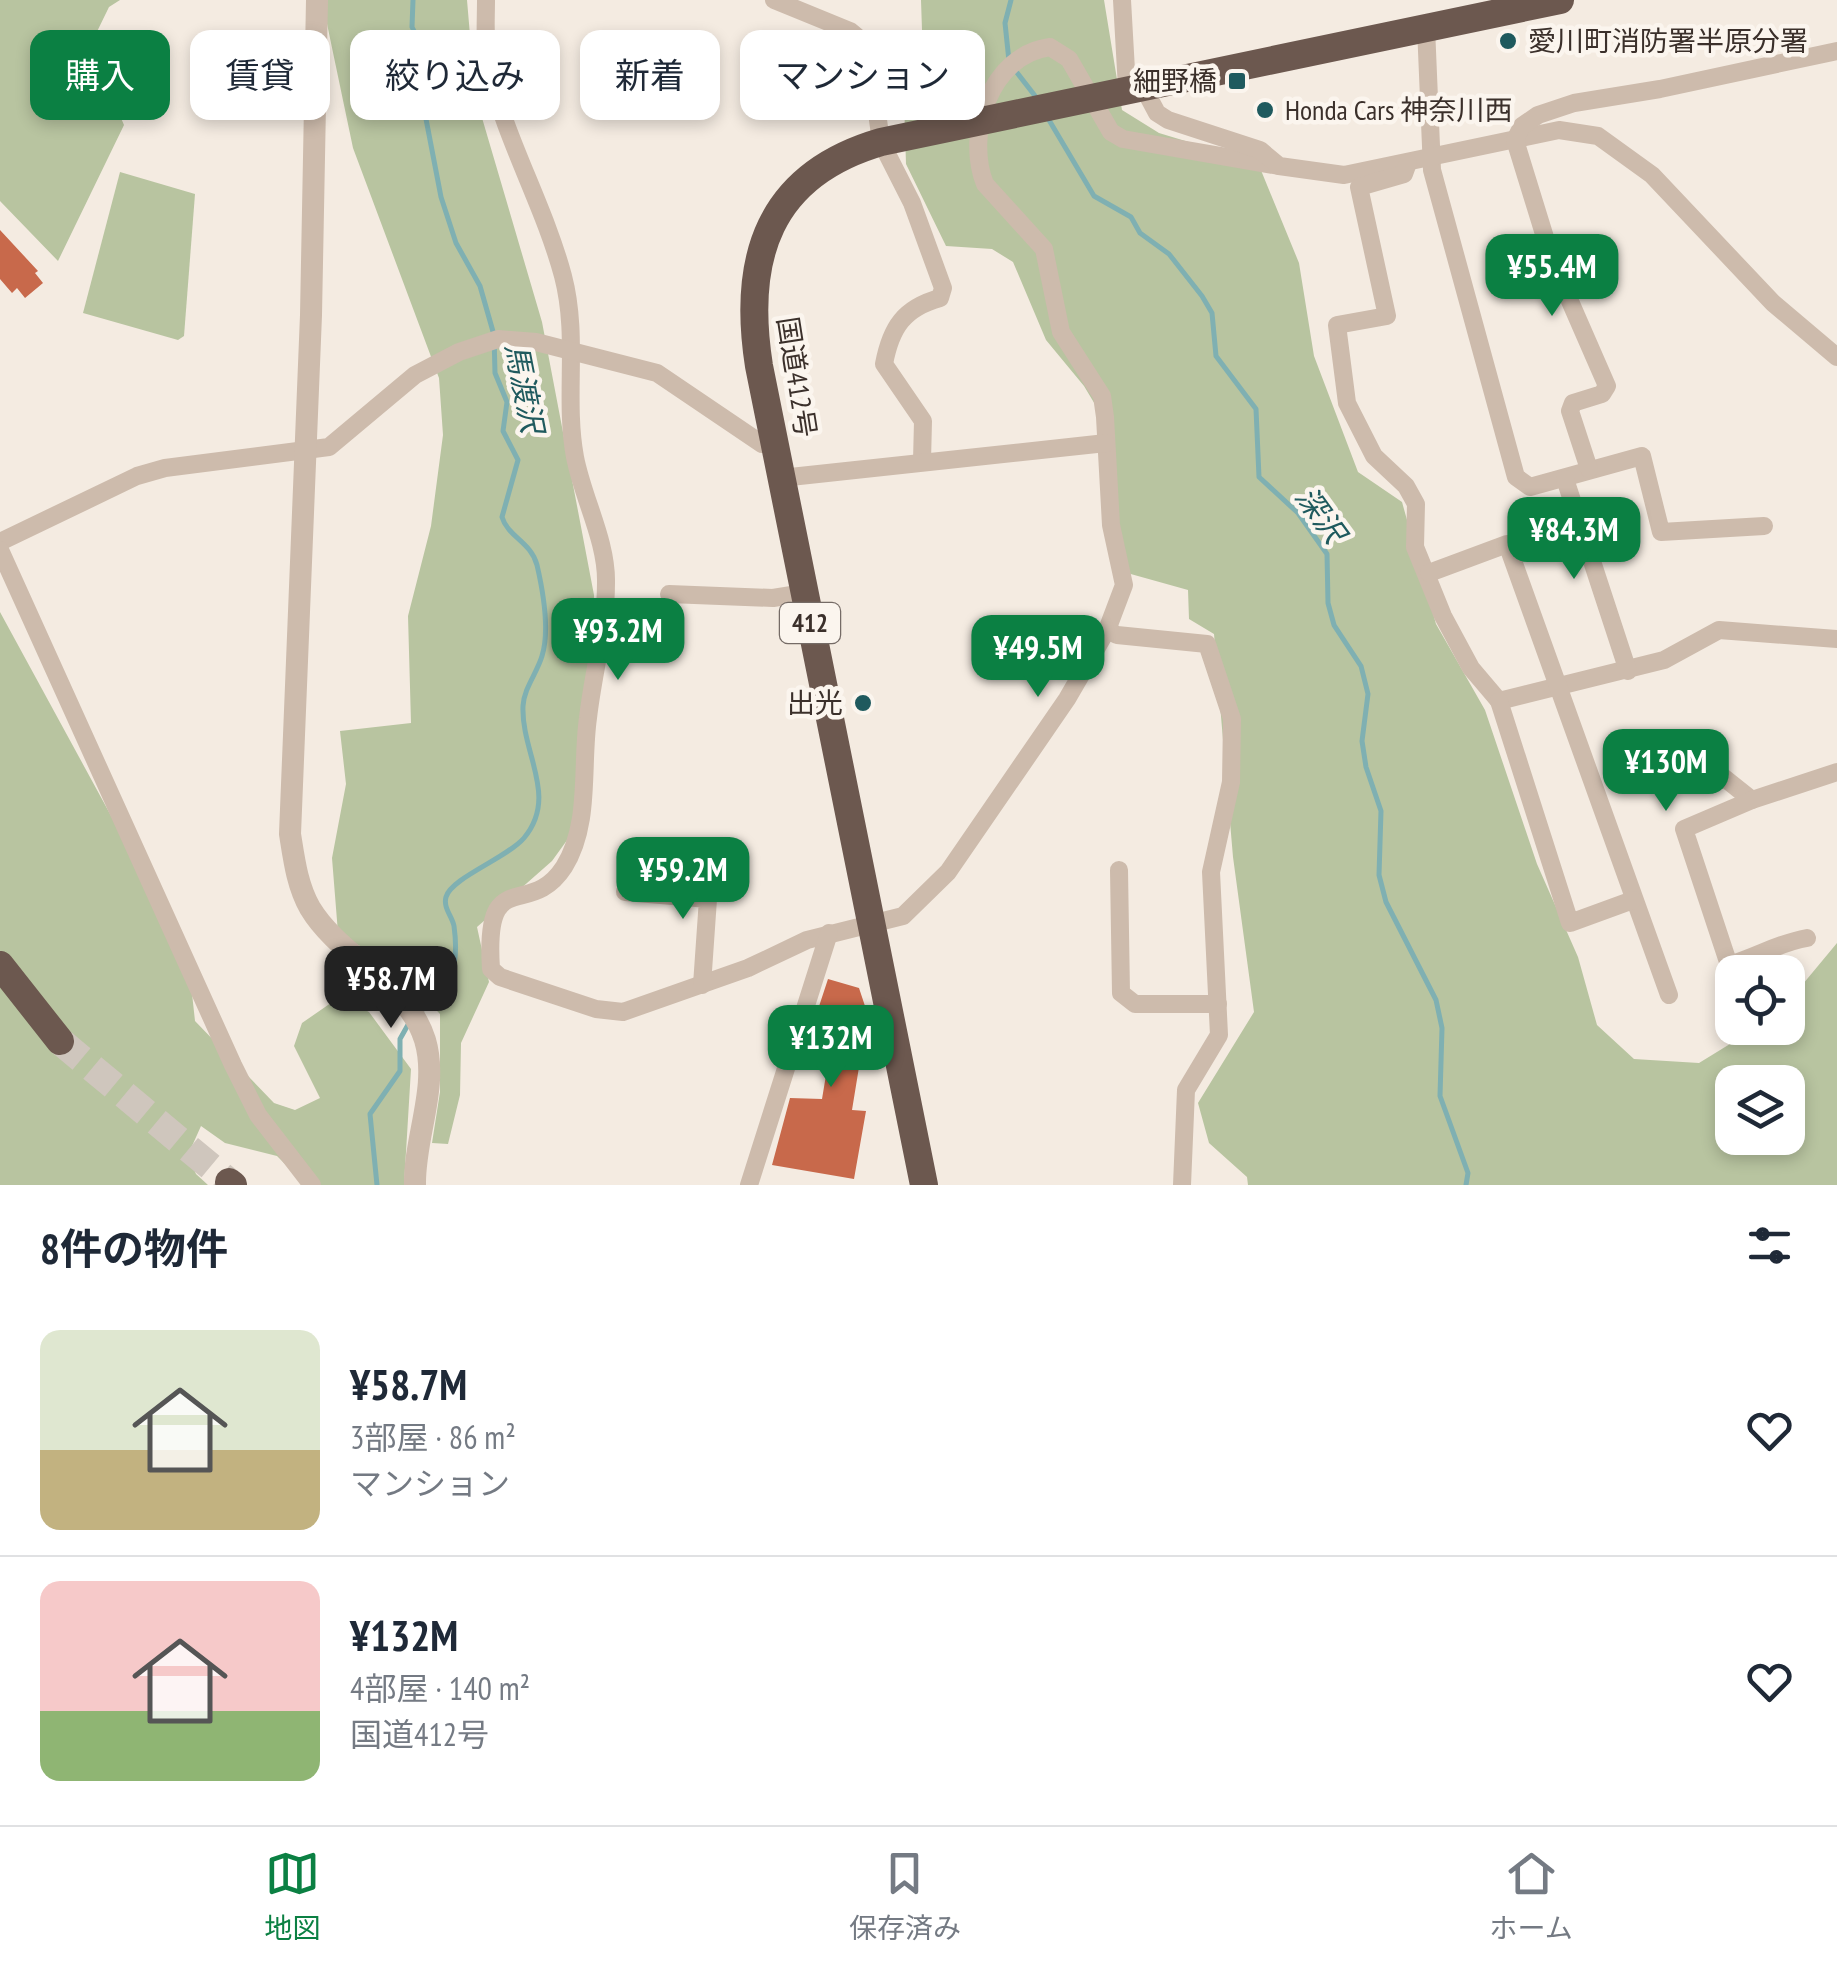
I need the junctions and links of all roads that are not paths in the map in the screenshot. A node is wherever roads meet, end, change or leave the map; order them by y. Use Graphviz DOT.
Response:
graph roads {
  1 [pos="317,0"];
  2 [pos="486,0"];
  3 [pos="774,0"];
  4 [pos="1122,0"];
  5 [pos="1560,0"];
  6 [pos="1486,7"];
  7 [pos="1426,27"];
  8 [pos="1837,51"];
  9 [pos="1134,86"];
  10 [pos="893,139"];
  11 [pos="1515,140"];
  12 [pos="1432,156"];
  13 [pos="1408,163"];
  14 [pos="1278,166"];
  15 [pos="575,352"];
  16 [pos="1837,357"];
  17 [pos="774,443"];
  18 [pos="1106,444"];
  19 [pos="304,454"];
  20 [pos="922,462"];
  21 [pos="1589,469"];
  22 [pos="781,478"];
  23 [pos="1566,479"];
  24 [pos="1764,526"];
  25 [pos="0,542"];
  26 [pos="0,550"];
  27 [pos="1429,573"];
  28 [pos="804,593"];
  29 [pos="669,594"];
  30 [pos="1107,630"];
  31 [pos="1837,639"];
  32 [pos="1628,671"];
  33 [pos="1562,687"];
  34 [pos="1499,702"];
  35 [pos="1713,769"];
  36 [pos="1837,772"];
  37 [pos="1752,800"];
  38 [pos="1119,870"];
  39 [pos="625,892"];
  40 [pos="1633,900"];
  41 [pos="871,926"];
  42 [pos="829,932"];
  43 [pos="1808,938"];
  44 [pos="1727,955"];
  45 [pos="1755,955"];
  46 [pos="0,965"];
  47 [pos="702,985"];
  48 [pos="1669,994"];
  49 [pos="1218,1004"];
  50 [pos="60,1041"];
  51 [pos="312,1185"];
  52 [pos="415,1185"];
  53 [pos="750,1185"];
  54 [pos="924,1185"];
  55 [pos="1182,1185"];
  1 -- 19 [label="street"];
  2 -- 15 [label="street"];
  3 -- 10 [label="street"];
  4 -- 9 [label="street"];
  5 -- 6 [label="highway, 国道412号 / 412"];
  6 -- 7 [label="highway, 国道412号 / 412"];
  7 -- 9 [label="highway, 国道412号 / 412"];
  7 -- 12 [label="street"];
  8 -- 11 [label="street"];
  9 -- 10 [label="highway, 国道412号 / 412"];
  9 -- 14 [label="street"];
  10 -- 17 [label="highway, 国道412号 / 412"];
  10 -- 20 [label="street"];
  11 -- 12 [label="street"];
  11 -- 16 [label="street"];
  11 -- 21 [label="street"];
  12 -- 13 [label="street"];
  12 -- 23 [label="street"];
  13 -- 14 [label="street"];
  13 -- 27 [label="street"];
  14 -- 18 [label="street"];
  15 -- 17 [label="street"];
  15 -- 19 [label="street"];
  15 -- 47 [label="street"];
  17 -- 22 [label="highway, 国道412号 / 412"];
  18 -- 20 [label="street"];
  18 -- 30 [label="street"];
  19 -- 25 [label="street"];
  19 -- 52 [label="street"];
  20 -- 22 [label="street"];
  21 -- 23 [label="street"];
  21 -- 24 [label="street"];
  22 -- 28 [label="highway, 国道412号 / 412"];
  23 -- 32 [label="street"];
  26 -- 51 [label="street"];
  27 -- 33 [label="street"];
  27 -- 34 [label="street"];
  28 -- 29 [label="street"];
  28 -- 41 [label="highway, 国道412号 / 412"];
  30 -- 41 [label="street"];
  30 -- 49 [label="street"];
  31 -- 32 [label="street"];
  32 -- 33 [label="street"];
  33 -- 34 [label="street"];
  33 -- 40 [label="street"];
  34 -- 40 [label="street"];
  35 -- 37 [label="street"];
  36 -- 37 [label="street"];
  37 -- 44 [label="street"];
  38 -- 49 [label="street"];
  39 -- 47 [label="street"];
  40 -- 48 [label="street"];
  41 -- 42 [label="street"];
  41 -- 54 [label="highway, 国道412号 / 412"];
  42 -- 47 [label="street"];
  42 -- 53 [label="street"];
  43 -- 45 [label="street"];
  46 -- 50 [label="highway"];
  49 -- 55 [label="street"];
}
